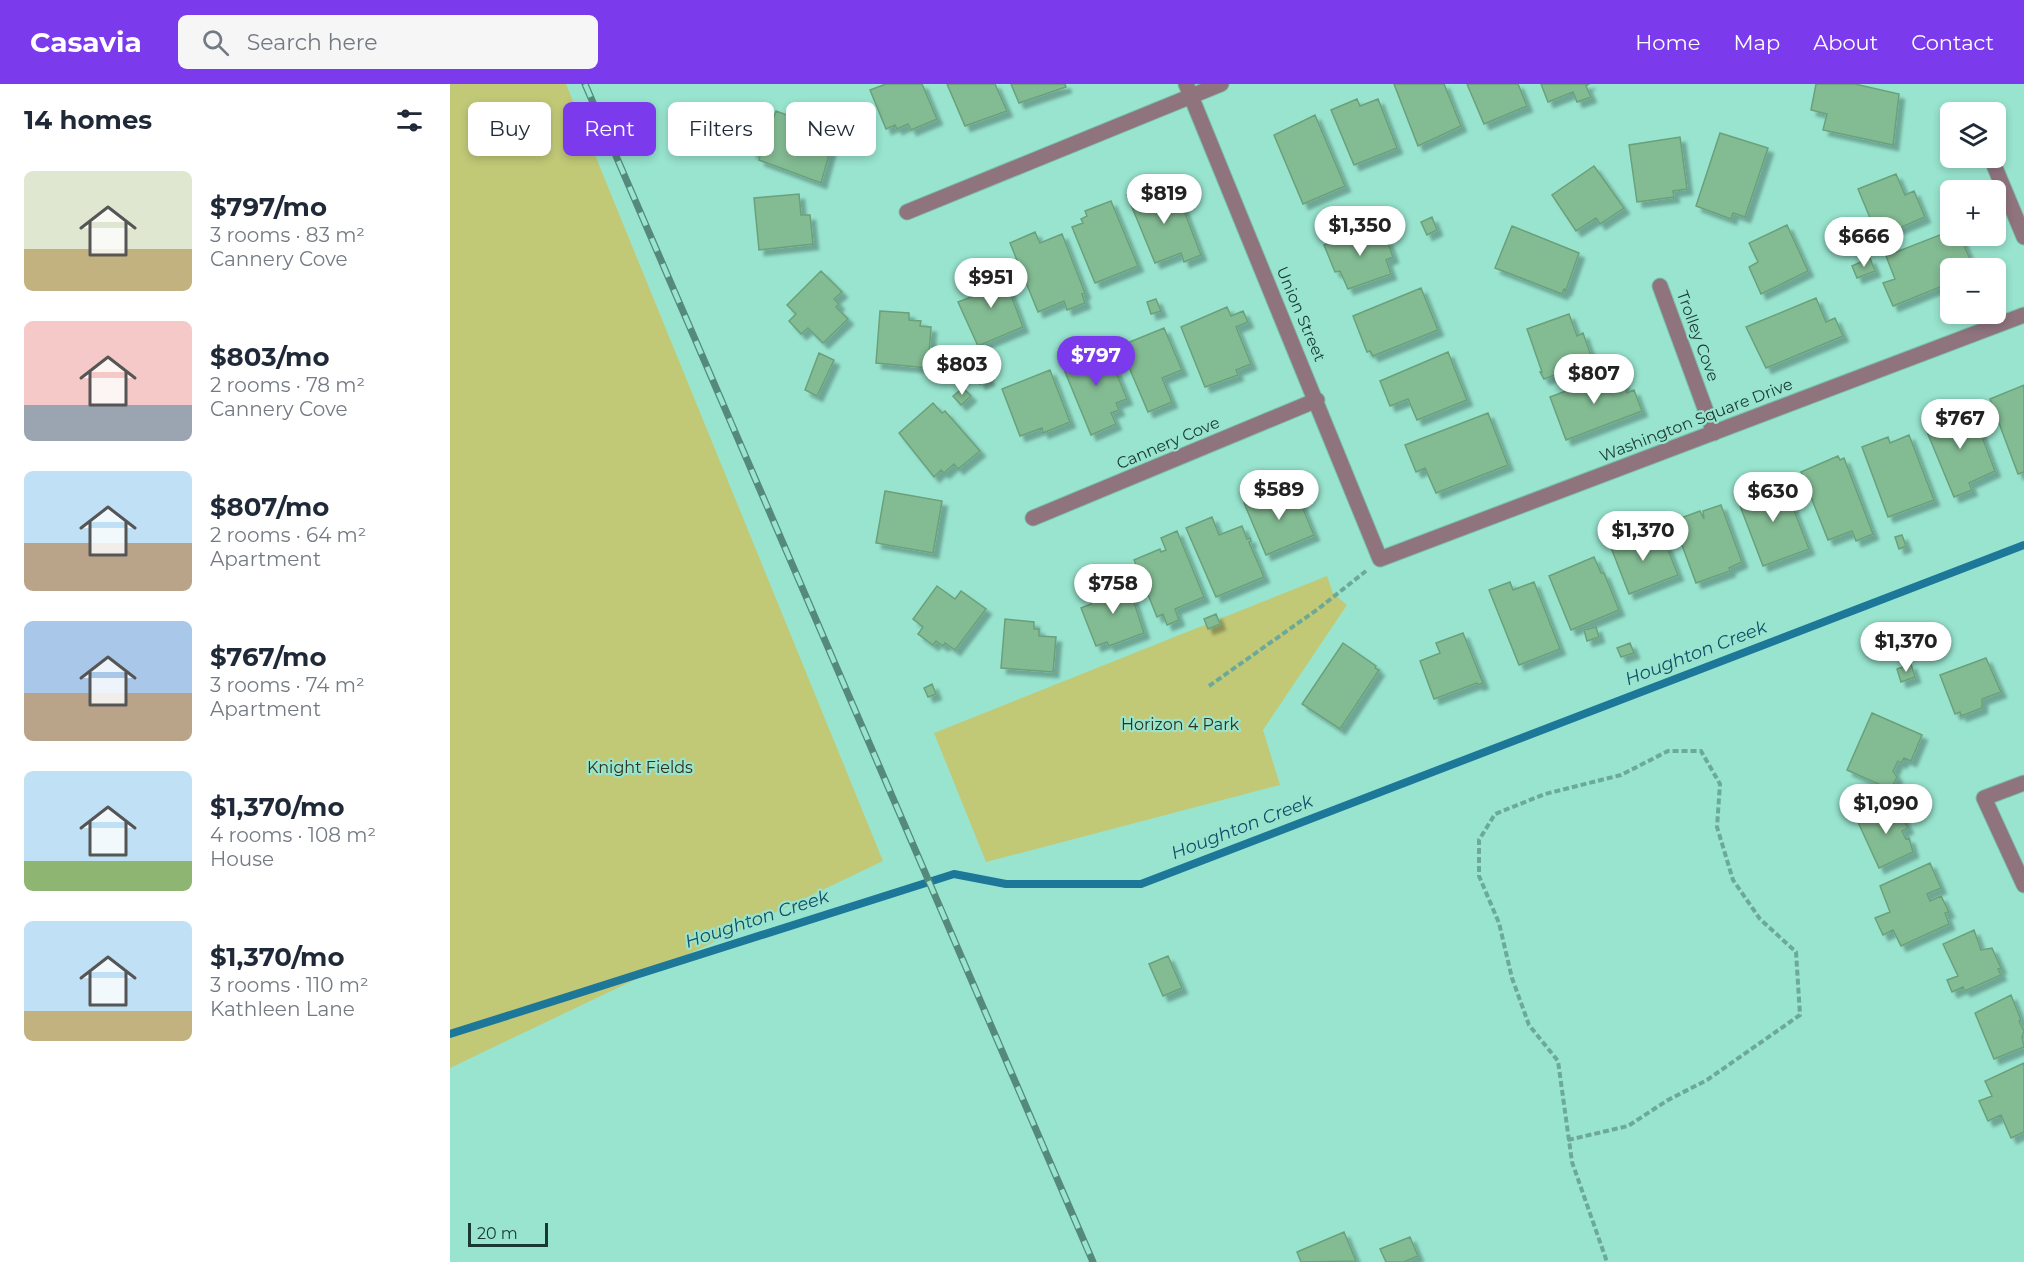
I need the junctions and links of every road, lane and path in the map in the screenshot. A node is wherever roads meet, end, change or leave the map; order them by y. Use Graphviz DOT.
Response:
graph roads {
  1 [pos="1221,84"];
  2 [pos="1188,90"];
  3 [pos="1995,168"];
  4 [pos="907,212"];
  5 [pos="2024,237"];
  6 [pos="1660,286"];
  7 [pos="2024,315"];
  8 [pos="1317,400"];
  9 [pos="1714,433"];
  10 [pos="1033,518"];
  11 [pos="1380,559"];
  12 [pos="1209,686"];
  13 [pos="2024,783"];
  14 [pos="2024,885"];
  15 [pos="1568,1140"];
  16 [pos="1607,1262"];
  1 -- 2 [label="street"];
  2 -- 4 [label="street"];
  2 -- 8 [label="street, Union Street"];
  3 -- 5 [label="street"];
  6 -- 9 [label="street, Trolley Cove"];
  7 -- 9 [label="street, Washington Square Drive"];
  8 -- 10 [label="street, Cannery Cove"];
  8 -- 11 [label="street, Union Street"];
  9 -- 11 [label="street, Washington Square Drive"];
  11 -- 12 [label="path"];
  13 -- 14 [label="street"];
  15 -- 15 [label="path"];
  15 -- 16 [label="path"];
}
